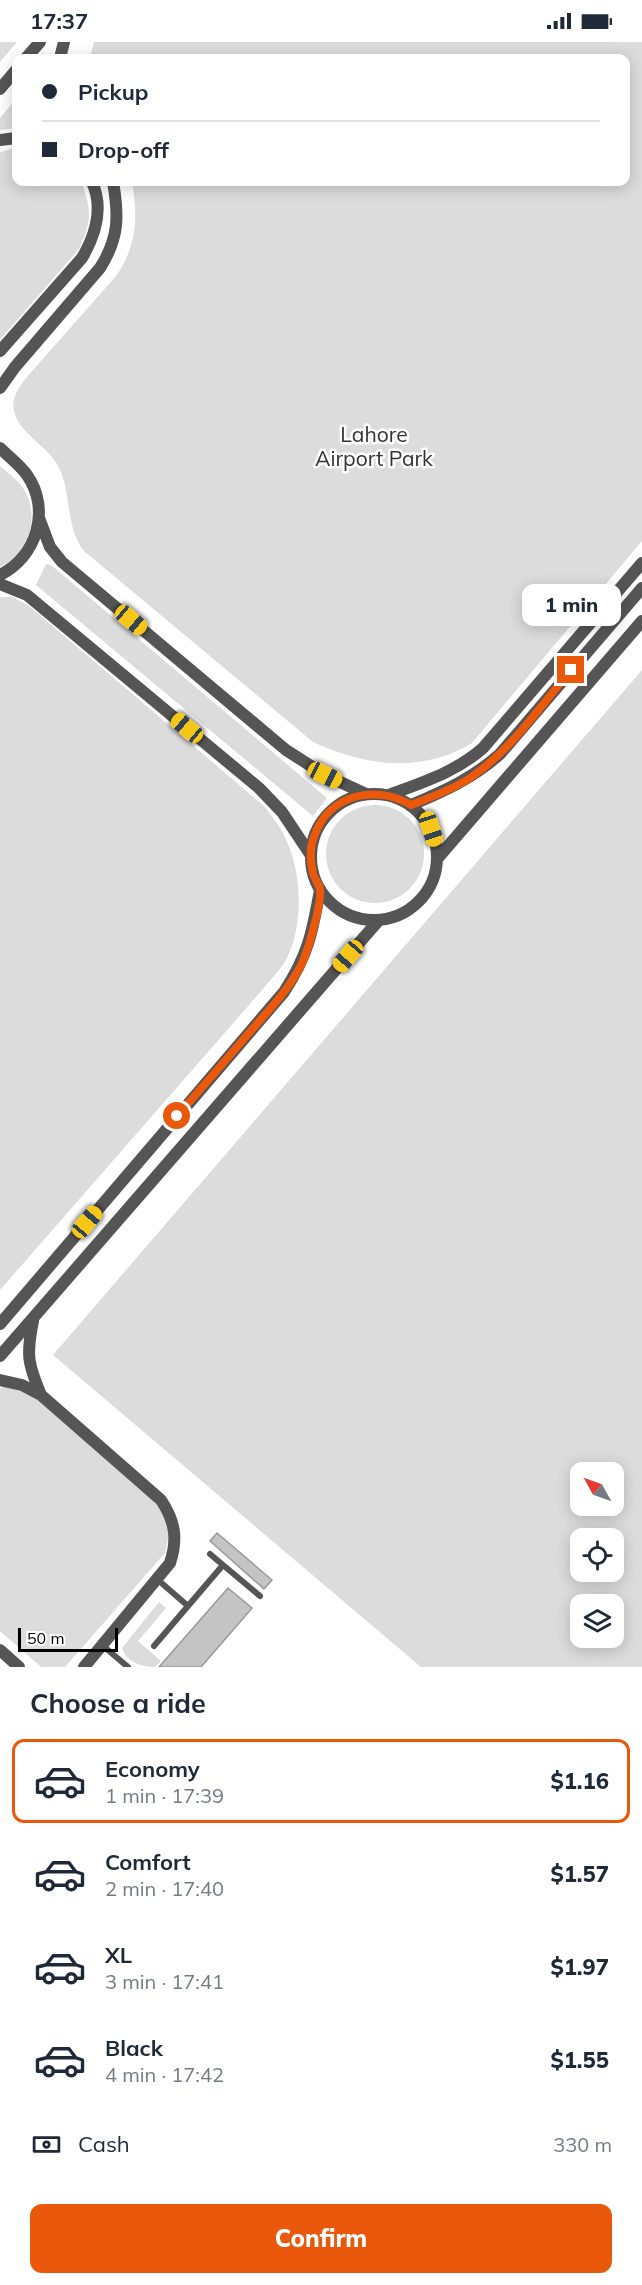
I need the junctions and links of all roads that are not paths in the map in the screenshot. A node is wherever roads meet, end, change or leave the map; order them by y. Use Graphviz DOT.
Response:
graph roads {
  1 [pos="40,42"];
  2 [pos="30,54"];
  3 [pos="12,75"];
  4 [pos="0,89"];
  5 [pos="94,186"];
  6 [pos="113,186"];
  7 [pos="0,351"];
  8 [pos="0,388"];
  9 [pos="0,448"];
  10 [pos="39,518"];
  11 [pos="642,563"];
  12 [pos="0,575"];
  13 [pos="0,584"];
  14 [pos="642,588"];
  15 [pos="642,621"];
  16 [pos="366,794"];
  17 [pos="389,795"];
  18 [pos="411,805"];
  19 [pos="310,854"];
  20 [pos="437,859"];
  21 [pos="320,890"];
  22 [pos="379,920"];
  23 [pos="33,1319"];
  24 [pos="0,1324"];
  25 [pos="0,1356"];
  26 [pos="0,1380"];
  27 [pos="41,1395"];
  28 [pos="210,1554"];
  29 [pos="223,1565"];
  30 [pos="158,1580"];
  31 [pos="260,1596"];
  32 [pos="188,1606"];
  33 [pos="102,1645"];
  34 [pos="154,1646"];
  35 [pos="0,1650"];
  36 [pos="19,1667"];
  37 [pos="84,1667"];
  38 [pos="128,1667"];
  1 -- 2 [label="street"];
  3 -- 4 [label="street"];
  5 -- 7 [label="street"];
  6 -- 8 [label="street"];
  9 -- 10 [label="street"];
  10 -- 12 [label="street"];
  10 -- 16 [label="street"];
  11 -- 17 [label="street"];
  13 -- 19 [label="street"];
  14 -- 18 [label="street"];
  15 -- 20 [label="street"];
  16 -- 17 [label="street"];
  16 -- 19 [label="street"];
  17 -- 18 [label="street"];
  18 -- 20 [label="street"];
  19 -- 21 [label="street"];
  20 -- 22 [label="street"];
  21 -- 22 [label="street"];
  21 -- 24 [label="street"];
  22 -- 23 [label="street"];
  23 -- 25 [label="street"];
  23 -- 27 [label="street"];
  26 -- 27 [label="street"];
  27 -- 30 [label="street"];
  28 -- 29 [label="lane"];
  29 -- 31 [label="lane"];
  29 -- 32 [label="lane"];
  30 -- 32 [label="lane"];
  30 -- 33 [label="street"];
  32 -- 34 [label="lane"];
  33 -- 37 [label="street"];
  33 -- 38 [label="lane"];
  35 -- 36 [label="street"];
}
